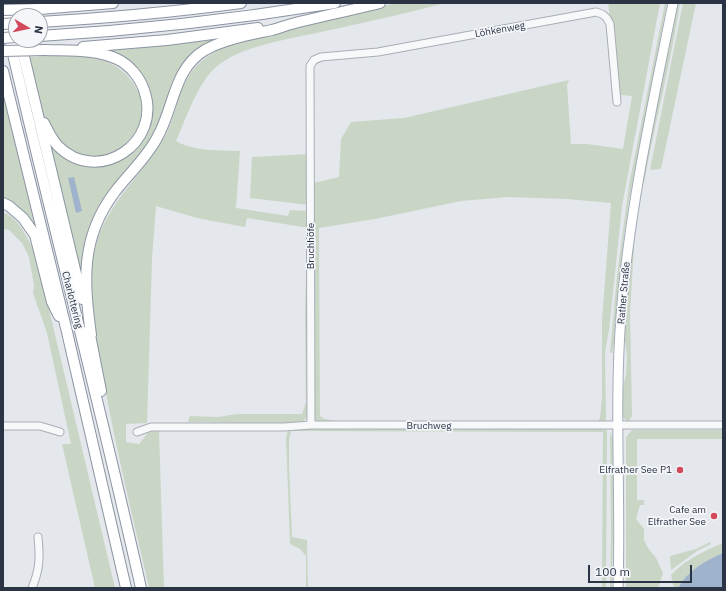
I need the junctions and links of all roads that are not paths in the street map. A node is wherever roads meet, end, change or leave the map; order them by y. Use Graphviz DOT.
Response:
graph roads {
  1 [pos="100,3"];
  2 [pos="113,3"];
  3 [pos="241,3"];
  4 [pos="335,3"];
  5 [pos="380,3"];
  6 [pos="673,3"];
  7 [pos="88,5"];
  8 [pos="3,11"];
  9 [pos="48,21"];
  10 [pos="294,23"];
  11 [pos="48,35"];
  12 [pos="22,48"];
  13 [pos="45,50"];
  14 [pos="3,51"];
  15 [pos="310,66"];
  16 [pos="3,71"];
  17 [pos="617,102"];
  18 [pos="35,103"];
  19 [pos="3,203"];
  20 [pos="67,332"];
  21 [pos="90,335"];
  22 [pos="311,425"];
  23 [pos="3,426"];
  24 [pos="618,426"];
  25 [pos="723,426"];
  26 [pos="60,432"];
  27 [pos="137,432"];
  28 [pos="116,478"];
  29 [pos="38,537"];
  30 [pos="32,588"];
  31 [pos="126,588"];
  32 [pos="141,588"];
  33 [pos="618,588"];
  1 -- 7 [label="highway"];
  2 -- 7 [label="highway"];
  3 -- 9 [label="highway"];
  4 -- 11 [label="highway"];
  5 -- 10 [label="highway"];
  6 -- 24 [label="main road, Rather Straße"];
  7 -- 8 [label="highway, bridge"];
  8 -- 28 [label="highway, Charlottering"];
  10 -- 13 [label="highway"];
  10 -- 21 [label="highway"];
  12 -- 18 [label="highway"];
  13 -- 14 [label="highway, bridge"];
  13 -- 18 [label="highway"];
  15 -- 17 [label="street, Löhkenweg"];
  15 -- 22 [label="street, Bruchhöfe"];
  16 -- 20 [label="highway, Charlottering"];
  18 -- 21 [label="highway"];
  19 -- 20 [label="highway"];
  20 -- 31 [label="highway, Charlottering"];
  21 -- 28 [label="highway"];
  22 -- 24 [label="street, Bruchweg"];
  22 -- 27 [label="street, Bruchweg"];
  23 -- 26 [label="street"];
  24 -- 25 [label="street, Bruchweg"];
  24 -- 33 [label="main road, Rather Straße"];
  28 -- 32 [label="highway, Charlottering"];
  29 -- 30 [label="street"];
}
